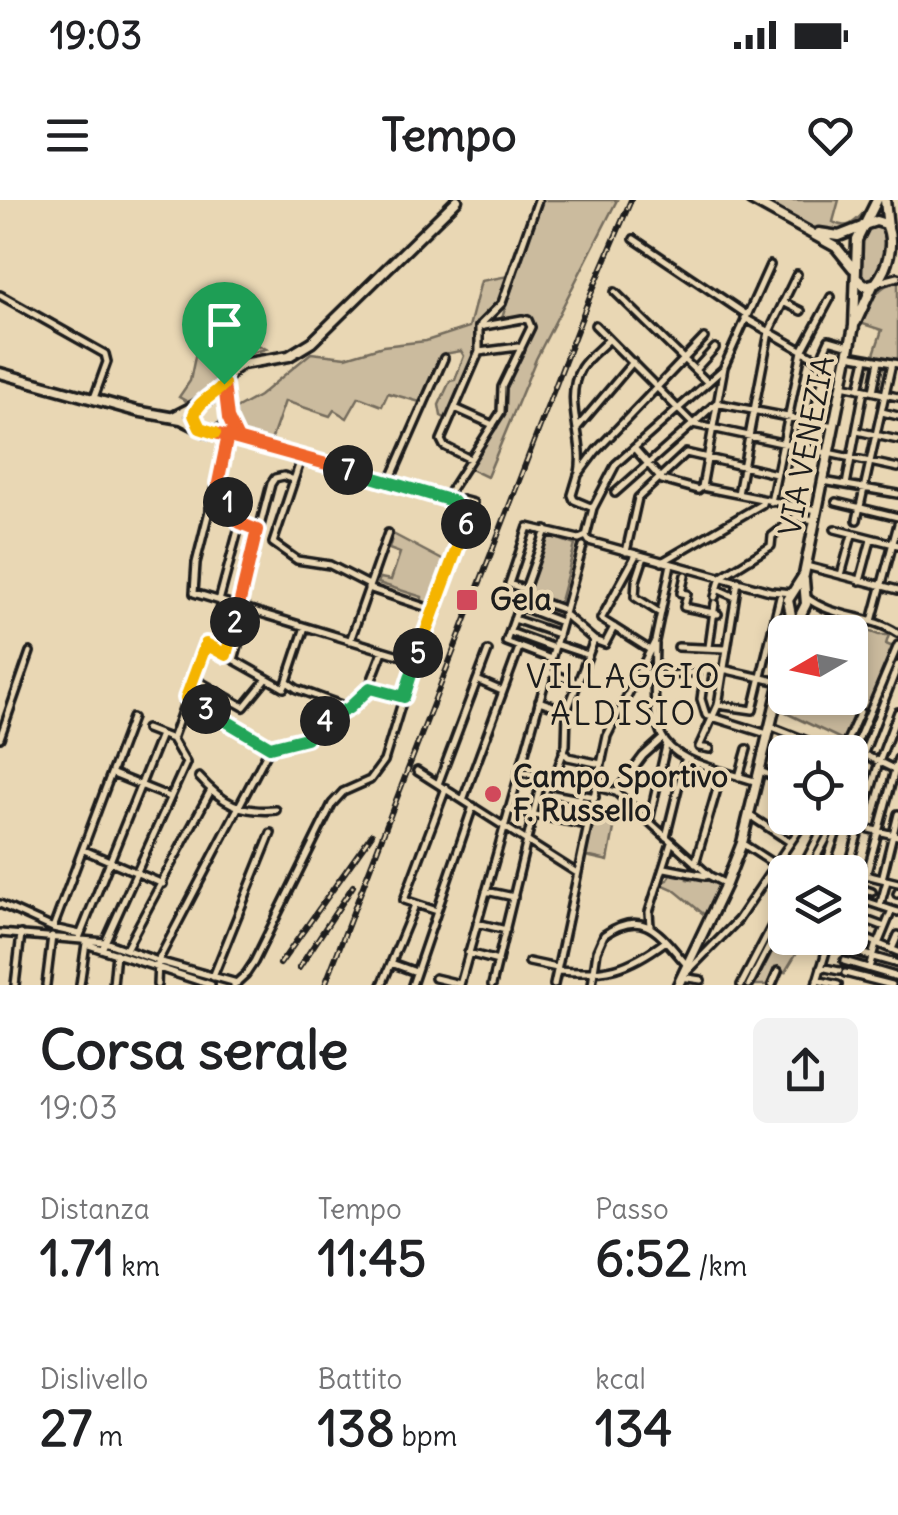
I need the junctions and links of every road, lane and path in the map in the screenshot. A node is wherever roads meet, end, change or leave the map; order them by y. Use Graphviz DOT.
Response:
graph roads {
  1 [pos="457,200"];
  2 [pos="538,200"];
  3 [pos="751,200"];
  4 [pos="881,200"];
  5 [pos="863,226"];
  6 [pos="889,230"];
  7 [pos="810,231"];
  8 [pos="634,239"];
  9 [pos="898,248"];
  10 [pos="770,266"];
  11 [pos="797,274"];
  12 [pos="856,275"];
  13 [pos="898,277"];
  14 [pos="874,284"];
  15 [pos="615,292"];
  16 [pos="0,294"];
  17 [pos="831,297"];
  18 [pos="784,302"];
  19 [pos="801,311"];
  20 [pos="746,317"];
  21 [pos="596,325"];
  22 [pos="479,326"];
  23 [pos="854,326"];
  24 [pos="769,332"];
  25 [pos="704,338"];
  26 [pos="610,339"];
  27 [pos="715,348"];
  28 [pos="521,349"];
  29 [pos="849,351"];
  30 [pos="478,352"];
  31 [pos="802,352"];
  32 [pos="444,358"];
  33 [pos="866,358"];
  34 [pos="684,359"];
  35 [pos="819,360"];
  36 [pos="879,361"];
  37 [pos="633,362"];
  38 [pos="895,364"];
  39 [pos="724,367"];
  40 [pos="695,370"];
  41 [pos="0,373"];
  42 [pos="707,382"];
  43 [pos="224,384"];
  44 [pos="842,385"];
  45 [pos="658,388"];
  46 [pos="862,389"];
  47 [pos="873,391"];
  48 [pos="885,394"];
  49 [pos="898,396"];
  50 [pos="93,400"];
  51 [pos="202,402"];
  52 [pos="718,403"];
  53 [pos="226,406"];
  54 [pos="455,408"];
  55 [pos="678,408"];
  56 [pos="754,410"];
  57 [pos="881,412"];
  58 [pos="788,416"];
  59 [pos="898,416"];
  60 [pos="173,417"];
  61 [pos="228,418"];
  62 [pos="804,420"];
  63 [pos="693,424"];
  64 [pos="492,425"];
  65 [pos="834,426"];
  66 [pos="200,428"];
  67 [pos="577,428"];
  68 [pos="713,430"];
  69 [pos="856,431"];
  70 [pos="214,433"];
  71 [pos="228,435"];
  72 [pos="876,435"];
  73 [pos="237,437"];
  74 [pos="748,437"];
  75 [pos="898,440"];
  76 [pos="782,445"];
  77 [pos="633,448"];
  78 [pos="798,448"];
  79 [pos="828,454"];
  80 [pos="302,456"];
  81 [pos="708,458"];
  82 [pos="851,458"];
  83 [pos="470,459"];
  84 [pos="870,462"];
  85 [pos="648,464"];
  86 [pos="743,466"];
  87 [pos="794,468"];
  88 [pos="898,468"];
  89 [pos="776,474"];
  90 [pos="578,475"];
  91 [pos="660,478"];
  92 [pos="294,480"];
  93 [pos="823,481"];
  94 [pos="218,483"];
  95 [pos="389,483"];
  96 [pos="846,485"];
  97 [pos="702,487"];
  98 [pos="864,488"];
  99 [pos="616,493"];
  100 [pos="738,494"];
  101 [pos="898,494"];
  102 [pos="444,499"];
  103 [pos="767,501"];
  104 [pos="836,502"];
  105 [pos="457,504"];
  106 [pos="473,504"];
  107 [pos="594,508"];
  108 [pos="860,508"];
  109 [pos="817,510"];
  110 [pos="815,520"];
  111 [pos="857,520"];
  112 [pos="898,521"];
  113 [pos="240,523"];
  114 [pos="835,528"];
  115 [pos="257,530"];
  116 [pos="546,530"];
  117 [pos="388,533"];
  118 [pos="852,534"];
  119 [pos="871,539"];
  120 [pos="584,541"];
  121 [pos="895,544"];
  122 [pos="626,552"];
  123 [pos="640,556"];
  124 [pos="662,562"];
  125 [pos="671,564"];
  126 [pos="805,570"];
  127 [pos="685,575"];
  128 [pos="841,575"];
  129 [pos="721,576"];
  130 [pos="860,580"];
  131 [pos="738,581"];
  132 [pos="882,585"];
  133 [pos="369,586"];
  134 [pos="717,589"];
  135 [pos="898,590"];
  136 [pos="524,592"];
  137 [pos="770,592"];
  138 [pos="794,592"];
  139 [pos="806,596"];
  140 [pos="735,597"];
  141 [pos="780,597"];
  142 [pos="221,602"];
  143 [pos="816,604"];
  144 [pos="518,606"];
  145 [pos="789,606"];
  146 [pos="238,607"];
  147 [pos="803,609"];
  148 [pos="249,610"];
  149 [pos="434,610"];
  150 [pos="660,614"];
  151 [pos="718,614"];
  152 [pos="563,615"];
  153 [pos="790,615"];
  154 [pos="800,615"];
  155 [pos="732,616"];
  156 [pos="216,620"];
  157 [pos="514,620"];
  158 [pos="872,620"];
  159 [pos="614,626"];
  160 [pos="305,627"];
  161 [pos="898,630"];
  162 [pos="510,632"];
  163 [pos="558,634"];
  164 [pos="594,640"];
  165 [pos="655,640"];
  166 [pos="350,641"];
  167 [pos="898,645"];
  168 [pos="519,646"];
  169 [pos="555,646"];
  170 [pos="678,647"];
  171 [pos="710,647"];
  172 [pos="726,649"];
  173 [pos="650,650"];
  174 [pos="383,651"];
  175 [pos="488,651"];
  176 [pos="30,652"];
  177 [pos="226,655"];
  178 [pos="588,655"];
  179 [pos="551,658"];
  180 [pos="234,660"];
  181 [pos="415,660"];
  182 [pos="898,665"];
  183 [pos="723,669"];
  184 [pos="706,670"];
  185 [pos="548,672"];
  186 [pos="654,677"];
  187 [pos="759,677"];
  188 [pos="193,678"];
  189 [pos="768,679"];
  190 [pos="266,680"];
  191 [pos="478,680"];
  192 [pos="287,682"];
  193 [pos="578,683"];
  194 [pos="370,688"];
  195 [pos="503,691"];
  196 [pos="404,697"];
  197 [pos="186,698"];
  198 [pos="539,700"];
  199 [pos="718,705"];
  200 [pos="349,708"];
  201 [pos="568,712"];
  202 [pos="898,712"];
  203 [pos="774,715"];
  204 [pos="132,718"];
  205 [pos="714,719"];
  206 [pos="895,728"];
  207 [pos="146,729"];
  208 [pos="771,731"];
  209 [pos="784,735"];
  210 [pos="861,735"];
  211 [pos="160,736"];
  212 [pos="0,738"];
  213 [pos="172,739"];
  214 [pos="665,741"];
  215 [pos="868,744"];
  216 [pos="270,747"];
  217 [pos="710,748"];
  218 [pos="746,748"];
  219 [pos="563,752"];
  220 [pos="868,757"];
  221 [pos="898,758"];
  222 [pos="685,760"];
  223 [pos="879,762"];
  224 [pos="601,764"];
  225 [pos="557,770"];
  226 [pos="417,771"];
  227 [pos="896,771"];
  228 [pos="519,772"];
  229 [pos="722,772"];
  230 [pos="760,772"];
  231 [pos="112,774"];
  232 [pos="768,775"];
  233 [pos="199,776"];
  234 [pos="740,777"];
  235 [pos="542,778"];
  236 [pos="758,782"];
  237 [pos="438,784"];
  238 [pos="597,784"];
  239 [pos="140,785"];
  240 [pos="446,788"];
  241 [pos="211,790"];
  242 [pos="616,792"];
  243 [pos="553,794"];
  244 [pos="170,797"];
  245 [pos="595,797"];
  246 [pos="579,799"];
  247 [pos="868,799"];
  248 [pos="464,800"];
  249 [pos="473,806"];
  250 [pos="240,808"];
  251 [pos="276,810"];
  252 [pos="508,810"];
  253 [pos="534,814"];
  254 [pos="898,814"];
  255 [pos="749,815"];
  256 [pos="575,822"];
  257 [pos="649,822"];
  258 [pos="588,824"];
  259 [pos="504,825"];
  260 [pos="868,829"];
  261 [pos="877,832"];
  262 [pos="271,833"];
  263 [pos="795,835"];
  264 [pos="896,835"];
  265 [pos="668,839"];
  266 [pos="527,841"];
  267 [pos="742,842"];
  268 [pos="790,842"];
  269 [pos="84,850"];
  270 [pos="781,855"];
  271 [pos="110,860"];
  272 [pos="768,860"];
  273 [pos="695,864"];
  274 [pos="665,868"];
  275 [pos="137,871"];
  276 [pos="577,873"];
  277 [pos="768,873"];
  278 [pos="710,876"];
  279 [pos="868,876"];
  280 [pos="885,880"];
  281 [pos="898,883"];
  282 [pos="163,884"];
  283 [pos="726,884"];
  284 [pos="486,891"];
  285 [pos="868,891"];
  286 [pos="514,897"];
  287 [pos="868,902"];
  288 [pos="0,904"];
  289 [pos="415,904"];
  290 [pos="880,906"];
  291 [pos="437,911"];
  292 [pos="895,911"];
  293 [pos="868,921"];
  294 [pos="477,923"];
  295 [pos="650,926"];
  296 [pos="885,927"];
  297 [pos="506,930"];
  298 [pos="53,932"];
  299 [pos="0,933"];
  300 [pos="768,933"];
  301 [pos="21,934"];
  302 [pos="898,935"];
  303 [pos="83,939"];
  304 [pos="868,939"];
  305 [pos="666,941"];
  306 [pos="877,943"];
  307 [pos="104,945"];
  308 [pos="126,949"];
  309 [pos="768,949"];
  310 [pos="895,951"];
  311 [pos="116,952"];
  312 [pos="468,954"];
  313 [pos="826,955"];
  314 [pos="868,955"];
  315 [pos="873,956"];
  316 [pos="498,961"];
  317 [pos="844,961"];
  318 [pos="529,962"];
  319 [pos="158,964"];
  320 [pos="391,964"];
  321 [pos="688,964"];
  322 [pos="898,964"];
  323 [pos="822,967"];
  324 [pos="869,968"];
  325 [pos="557,970"];
  326 [pos="778,971"];
  327 [pos="416,972"];
  328 [pos="594,974"];
  329 [pos="898,976"];
  330 [pos="434,978"];
  331 [pos="701,980"];
  332 [pos="212,981"];
  333 [pos="679,981"];
  334 [pos="817,982"];
  335 [pos="866,982"];
  336 [pos="235,984"];
  337 [pos="15,985"];
  338 [pos="46,985"];
  339 [pos="80,985"];
  340 [pos="114,985"];
  341 [pos="156,985"];
  342 [pos="382,985"];
  343 [pos="412,985"];
  344 [pos="460,985"];
  345 [pos="492,985"];
  346 [pos="554,985"];
  347 [pos="592,985"];
  348 [pos="741,985"];
  349 [pos="749,985"];
  350 [pos="772,985"];
  351 [pos="838,985"];
  352 [pos="892,985"];
  1 -- 43 [label="main road"];
  2 -- 22 [label="street"];
  3 -- 7 [label="main road"];
  4 -- 5 [label="main road, VIA VENEZIA"];
  4 -- 6 [label="main road"];
  5 -- 6 [label="main road"];
  5 -- 7 [label="main road"];
  5 -- 12 [label="main road, VIA VENEZIA"];
  6 -- 9 [label="street"];
  6 -- 14 [label="main road, VIA VENEZIA"];
  7 -- 12 [label="main road"];
  8 -- 20 [label="street"];
  10 -- 20 [label="street"];
  11 -- 18 [label="street"];
  12 -- 14 [label="main road"];
  12 -- 23 [label="main road, VIA VENEZIA"];
  13 -- 14 [label="street"];
  14 -- 23 [label="main road, VIA VENEZIA"];
  15 -- 34 [label="street"];
  16 -- 50 [label="street"];
  17 -- 31 [label="street"];
  18 -- 19 [label="street"];
  18 -- 24 [label="street"];
  20 -- 24 [label="street"];
  20 -- 39 [label="street"];
  21 -- 26 [label="street"];
  22 -- 28 [label="street"];
  22 -- 30 [label="street"];
  23 -- 29 [label="main road, VIA VENEZIA"];
  24 -- 31 [label="street"];
  24 -- 56 [label="street"];
  25 -- 34 [label="street"];
  26 -- 37 [label="street"];
  26 -- 67 [label="street"];
  27 -- 40 [label="street"];
  28 -- 30 [label="street"];
  28 -- 64 [label="street"];
  29 -- 33 [label="street"];
  29 -- 35 [label="street"];
  29 -- 44 [label="main road, VIA VENEZIA"];
  30 -- 54 [label="street"];
  31 -- 35 [label="street"];
  31 -- 58 [label="street"];
  32 -- 95 [label="street"];
  33 -- 36 [label="street"];
  33 -- 46 [label="street"];
  34 -- 40 [label="street"];
  34 -- 45 [label="street"];
  35 -- 62 [label="street"];
  36 -- 38 [label="street"];
  36 -- 47 [label="street"];
  37 -- 45 [label="street"];
  37 -- 67 [label="street"];
  38 -- 48 [label="street"];
  39 -- 42 [label="street"];
  39 -- 52 [label="street"];
  40 -- 42 [label="street"];
  41 -- 50 [label="main road"];
  42 -- 55 [label="street"];
  43 -- 51 [label="main road"];
  43 -- 53 [label="main road"];
  44 -- 46 [label="street"];
  44 -- 65 [label="main road, VIA VENEZIA"];
  45 -- 55 [label="street"];
  45 -- 90 [label="street"];
  46 -- 47 [label="street"];
  46 -- 69 [label="street"];
  47 -- 48 [label="street"];
  48 -- 49 [label="street"];
  48 -- 57 [label="street"];
  50 -- 60 [label="main road"];
  51 -- 53 [label="main road"];
  51 -- 60 [label="main road"];
  51 -- 66 [label="main road"];
  52 -- 56 [label="street"];
  52 -- 63 [label="street"];
  52 -- 68 [label="street"];
  53 -- 61 [label="main road"];
  54 -- 64 [label="street"];
  54 -- 83 [label="street"];
  55 -- 63 [label="street"];
  55 -- 77 [label="street"];
  56 -- 58 [label="street"];
  56 -- 74 [label="street"];
  57 -- 59 [label="street"];
  57 -- 72 [label="street"];
  58 -- 62 [label="street"];
  58 -- 76 [label="street"];
  60 -- 66 [label="main road"];
  61 -- 70 [label="main road"];
  61 -- 73 [label="street"];
  62 -- 65 [label="street"];
  62 -- 78 [label="street"];
  63 -- 68 [label="street"];
  63 -- 85 [label="street"];
  64 -- 83 [label="street"];
  65 -- 79 [label="main road, VIA VENEZIA"];
  66 -- 70 [label="main road"];
  67 -- 90 [label="street"];
  68 -- 74 [label="street"];
  68 -- 81 [label="street"];
  69 -- 72 [label="street"];
  69 -- 82 [label="street"];
  70 -- 71 [label="street"];
  71 -- 73 [label="street"];
  71 -- 94 [label="street"];
  72 -- 75 [label="street"];
  72 -- 84 [label="street"];
  73 -- 80 [label="street"];
  74 -- 76 [label="street"];
  74 -- 86 [label="street"];
  76 -- 78 [label="street"];
  76 -- 89 [label="street"];
  77 -- 85 [label="street"];
  77 -- 107 [label="street"];
  78 -- 79 [label="street"];
  78 -- 87 [label="street"];
  79 -- 82 [label="street"];
  79 -- 93 [label="main road, VIA VENEZIA"];
  80 -- 92 [label="street"];
  80 -- 95 [label="street"];
  81 -- 86 [label="street"];
  81 -- 91 [label="street"];
  81 -- 97 [label="street"];
  82 -- 84 [label="street"];
  82 -- 96 [label="street"];
  83 -- 102 [label="street"];
  84 -- 88 [label="street"];
  84 -- 98 [label="street"];
  85 -- 91 [label="street"];
  85 -- 99 [label="street"];
  86 -- 89 [label="street"];
  86 -- 100 [label="street"];
  89 -- 103 [label="street"];
  90 -- 107 [label="street"];
  91 -- 97 [label="street"];
  91 -- 122 [label="street"];
  92 -- 115 [label="street"];
  92 -- 133 [label="street"];
  93 -- 96 [label="street"];
  93 -- 109 [label="main road, VIA VENEZIA"];
  94 -- 113 [label="street"];
  94 -- 142 [label="street"];
  95 -- 102 [label="street"];
  96 -- 98 [label="street"];
  97 -- 100 [label="street"];
  98 -- 101 [label="street"];
  98 -- 108 [label="street"];
  100 -- 103 [label="street"];
  102 -- 105 [label="street"];
  103 -- 109 [label="street"];
  103 -- 124 [label="street"];
  104 -- 108 [label="street"];
  105 -- 106 [label="street"];
  105 -- 149 [label="street"];
  107 -- 120 [label="street"];
  108 -- 111 [label="street"];
  108 -- 112 [label="street"];
  109 -- 110 [label="main road, VIA VENEZIA"];
  110 -- 126 [label="main road, VIA VENEZIA"];
  110 -- 129 [label="street"];
  112 -- 121 [label="street"];
  113 -- 115 [label="street"];
  113 -- 142 [label="street"];
  114 -- 118 [label="street"];
  115 -- 146 [label="street"];
  116 -- 120 [label="street"];
  116 -- 136 [label="street"];
  116 -- 136 [label="street"];
  117 -- 133 [label="street"];
  118 -- 119 [label="street"];
  118 -- 128 [label="street"];
  119 -- 121 [label="street"];
  119 -- 130 [label="street"];
  120 -- 122 [label="street"];
  120 -- 152 [label="street"];
  121 -- 132 [label="street"];
  122 -- 123 [label="street"];
  123 -- 124 [label="street"];
  123 -- 150 [label="street"];
  123 -- 159 [label="street"];
  124 -- 125 [label="street"];
  125 -- 129 [label="street"];
  125 -- 150 [label="street"];
  126 -- 128 [label="street"];
  126 -- 138 [label="main road"];
  126 -- 139 [label="main road"];
  127 -- 151 [label="street"];
  128 -- 130 [label="street"];
  129 -- 131 [label="street"];
  129 -- 134 [label="street"];
  130 -- 132 [label="street"];
  131 -- 137 [label="street"];
  131 -- 140 [label="street"];
  132 -- 135 [label="street"];
  132 -- 158 [label="street"];
  133 -- 149 [label="street"];
  133 -- 166 [label="street"];
  134 -- 140 [label="street"];
  134 -- 151 [label="street"];
  136 -- 144 [label="street"];
  136 -- 152 [label="street"];
  137 -- 138 [label="street"];
  137 -- 141 [label="street"];
  138 -- 139 [label="main road"];
  138 -- 145 [label="main road"];
  139 -- 143 [label="street"];
  139 -- 147 [label="main road"];
  140 -- 155 [label="street"];
  141 -- 145 [label="street"];
  141 -- 187 [label="street"];
  142 -- 146 [label="street"];
  142 -- 156 [label="street"];
  143 -- 147 [label="street"];
  143 -- 158 [label="street"];
  144 -- 152 [label="street"];
  144 -- 157 [label="street"];
  145 -- 147 [label="main road"];
  145 -- 153 [label="main road"];
  146 -- 148 [label="street"];
  146 -- 177 [label="street"];
  147 -- 154 [label="main road"];
  148 -- 160 [label="street"];
  148 -- 180 [label="street"];
  149 -- 181 [label="street"];
  150 -- 165 [label="street"];
  151 -- 155 [label="street"];
  151 -- 171 [label="street"];
  152 -- 163 [label="street"];
  152 -- 164 [label="street"];
  155 -- 172 [label="street"];
  157 -- 162 [label="street"];
  157 -- 163 [label="street"];
  158 -- 161 [label="street"];
  159 -- 164 [label="street"];
  159 -- 173 [label="street"];
  160 -- 166 [label="street"];
  160 -- 192 [label="street"];
  162 -- 168 [label="street"];
  162 -- 169 [label="street"];
  163 -- 169 [label="street"];
  164 -- 178 [label="street"];
  165 -- 173 [label="street"];
  165 -- 186 [label="street"];
  166 -- 174 [label="street"];
  167 -- 210 [label="street"];
  168 -- 179 [label="street"];
  168 -- 195 [label="street"];
  169 -- 178 [label="street"];
  169 -- 179 [label="street"];
  170 -- 171 [label="street"];
  171 -- 172 [label="street"];
  172 -- 183 [label="street"];
  173 -- 224 [label="street"];
  174 -- 181 [label="street"];
  174 -- 194 [label="street"];
  175 -- 191 [label="street"];
  176 -- 212 [label="street"];
  177 -- 180 [label="street"];
  177 -- 188 [label="street"];
  178 -- 193 [label="street"];
  179 -- 185 [label="street"];
  180 -- 190 [label="street"];
  181 -- 196 [label="street"];
  182 -- 215 [label="street"];
  183 -- 184 [label="street"];
  183 -- 187 [label="street"];
  183 -- 199 [label="street"];
  184 -- 186 [label="street"];
  184 -- 205 [label="street"];
  185 -- 193 [label="street"];
  185 -- 198 [label="street"];
  186 -- 214 [label="street"];
  187 -- 189 [label="street"];
  187 -- 199 [label="street"];
  188 -- 190 [label="street"];
  188 -- 197 [label="street"];
  190 -- 192 [label="street"];
  191 -- 195 [label="street"];
  191 -- 237 [label="street"];
  192 -- 200 [label="street"];
  193 -- 201 [label="street"];
  194 -- 196 [label="street"];
  194 -- 200 [label="street"];
  195 -- 248 [label="street"];
  196 -- 336 [label="street"];
  197 -- 213 [label="street"];
  197 -- 216 [label="street"];
  198 -- 201 [label="street"];
  198 -- 228 [label="street"];
  199 -- 205 [label="street"];
  200 -- 216 [label="street"];
  201 -- 219 [label="street"];
  202 -- 206 [label="street"];
  203 -- 208 [label="main road"];
  204 -- 231 [label="street"];
  205 -- 208 [label="street"];
  205 -- 217 [label="street"];
  206 -- 223 [label="street"];
  207 -- 211 [label="street"];
  208 -- 209 [label="street"];
  208 -- 230 [label="main road"];
  211 -- 213 [label="street"];
  211 -- 239 [label="street"];
  213 -- 244 [label="street"];
  214 -- 222 [label="street"];
  214 -- 242 [label="street"];
  214 -- 257 [label="street"];
  216 -- 250 [label="street"];
  218 -- 234 [label="street"];
  219 -- 224 [label="street"];
  219 -- 225 [label="street"];
  220 -- 223 [label="street"];
  221 -- 227 [label="street"];
  222 -- 229 [label="street"];
  222 -- 265 [label="street"];
  223 -- 227 [label="street"];
  223 -- 247 [label="street"];
  224 -- 238 [label="street"];
  225 -- 235 [label="street"];
  225 -- 238 [label="street"];
  226 -- 237 [label="street"];
  227 -- 261 [label="street"];
  228 -- 235 [label="street"];
  228 -- 252 [label="street"];
  229 -- 234 [label="street"];
  229 -- 273 [label="street"];
  230 -- 232 [label="street"];
  230 -- 236 [label="main road"];
  231 -- 239 [label="street"];
  231 -- 269 [label="street"];
  233 -- 241 [label="street"];
  234 -- 236 [label="street"];
  235 -- 253 [label="street"];
  236 -- 255 [label="main road"];
  237 -- 240 [label="street"];
  238 -- 242 [label="street"];
  238 -- 245 [label="street"];
  239 -- 244 [label="street"];
  239 -- 271 [label="street"];
  240 -- 248 [label="street"];
  240 -- 289 [label="street"];
  241 -- 250 [label="street"];
  241 -- 282 [label="street"];
  242 -- 257 [label="street"];
  243 -- 246 [label="street"];
  244 -- 275 [label="street"];
  245 -- 246 [label="street"];
  245 -- 258 [label="street"];
  246 -- 256 [label="street"];
  248 -- 249 [label="street"];
  249 -- 259 [label="street"];
  249 -- 291 [label="street"];
  250 -- 251 [label="street"];
  250 -- 319 [label="street"];
  252 -- 253 [label="street"];
  252 -- 259 [label="street"];
  253 -- 256 [label="street"];
  253 -- 266 [label="street"];
  254 -- 264 [label="street"];
  255 -- 267 [label="main road"];
  255 -- 268 [label="street"];
  256 -- 258 [label="street"];
  257 -- 265 [label="street"];
  258 -- 276 [label="street"];
  259 -- 266 [label="street"];
  259 -- 284 [label="street"];
  260 -- 261 [label="street"];
  261 -- 264 [label="street"];
  261 -- 279 [label="street"];
  262 -- 332 [label="street"];
  263 -- 268 [label="street"];
  264 -- 280 [label="street"];
  265 -- 273 [label="street"];
  265 -- 274 [label="street"];
  266 -- 276 [label="street"];
  266 -- 286 [label="street"];
  267 -- 272 [label="street"];
  267 -- 283 [label="main road"];
  268 -- 270 [label="street"];
  269 -- 271 [label="street"];
  269 -- 298 [label="street"];
  271 -- 275 [label="street"];
  271 -- 303 [label="street"];
  273 -- 278 [label="street"];
  274 -- 278 [label="street"];
  274 -- 295 [label="street"];
  275 -- 282 [label="street"];
  275 -- 307 [label="street"];
  276 -- 325 [label="street"];
  277 -- 333 [label="street"];
  278 -- 283 [label="street"];
  279 -- 280 [label="street"];
  279 -- 285 [label="street"];
  280 -- 281 [label="street"];
  280 -- 290 [label="street"];
  282 -- 308 [label="street"];
  283 -- 321 [label="main road"];
  284 -- 286 [label="street"];
  284 -- 294 [label="street"];
  286 -- 297 [label="street"];
  287 -- 290 [label="street"];
  288 -- 298 [label="street"];
  289 -- 291 [label="street"];
  289 -- 320 [label="street"];
  290 -- 292 [label="street"];
  291 -- 327 [label="street"];
  292 -- 296 [label="street"];
  293 -- 296 [label="street"];
  294 -- 297 [label="street"];
  294 -- 312 [label="street"];
  295 -- 305 [label="street"];
  295 -- 328 [label="street"];
  296 -- 306 [label="street"];
  297 -- 316 [label="street"];
  298 -- 301 [label="street"];
  298 -- 303 [label="street"];
  298 -- 338 [label="street"];
  299 -- 301 [label="street"];
  300 -- 348 [label="street"];
  301 -- 337 [label="street"];
  302 -- 310 [label="street"];
  303 -- 307 [label="street"];
  303 -- 339 [label="street"];
  304 -- 306 [label="street"];
  305 -- 321 [label="street"];
  305 -- 328 [label="street"];
  306 -- 310 [label="street"];
  306 -- 315 [label="street"];
  307 -- 308 [label="street"];
  307 -- 311 [label="street"];
  308 -- 319 [label="street"];
  309 -- 349 [label="street"];
  311 -- 319 [label="street"];
  311 -- 340 [label="street"];
  312 -- 316 [label="street"];
  312 -- 344 [label="street"];
  313 -- 323 [label="street"];
  314 -- 315 [label="street"];
  315 -- 322 [label="street"];
  315 -- 324 [label="street"];
  316 -- 345 [label="street"];
  317 -- 324 [label="street"];
  318 -- 325 [label="street"];
  319 -- 332 [label="street"];
  319 -- 341 [label="street"];
  320 -- 327 [label="street"];
  320 -- 342 [label="street"];
  321 -- 333 [label="main road"];
  323 -- 334 [label="street"];
  323 -- 335 [label="street"];
  324 -- 329 [label="street"];
  324 -- 335 [label="street"];
  325 -- 328 [label="street"];
  325 -- 346 [label="street"];
  326 -- 350 [label="street"];
  327 -- 343 [label="street"];
  328 -- 347 [label="street"];
  330 -- 344 [label="street"];
  331 -- 333 [label="street"];
  332 -- 336 [label="street"];
  334 -- 351 [label="street"];
  335 -- 352 [label="street"];
}
